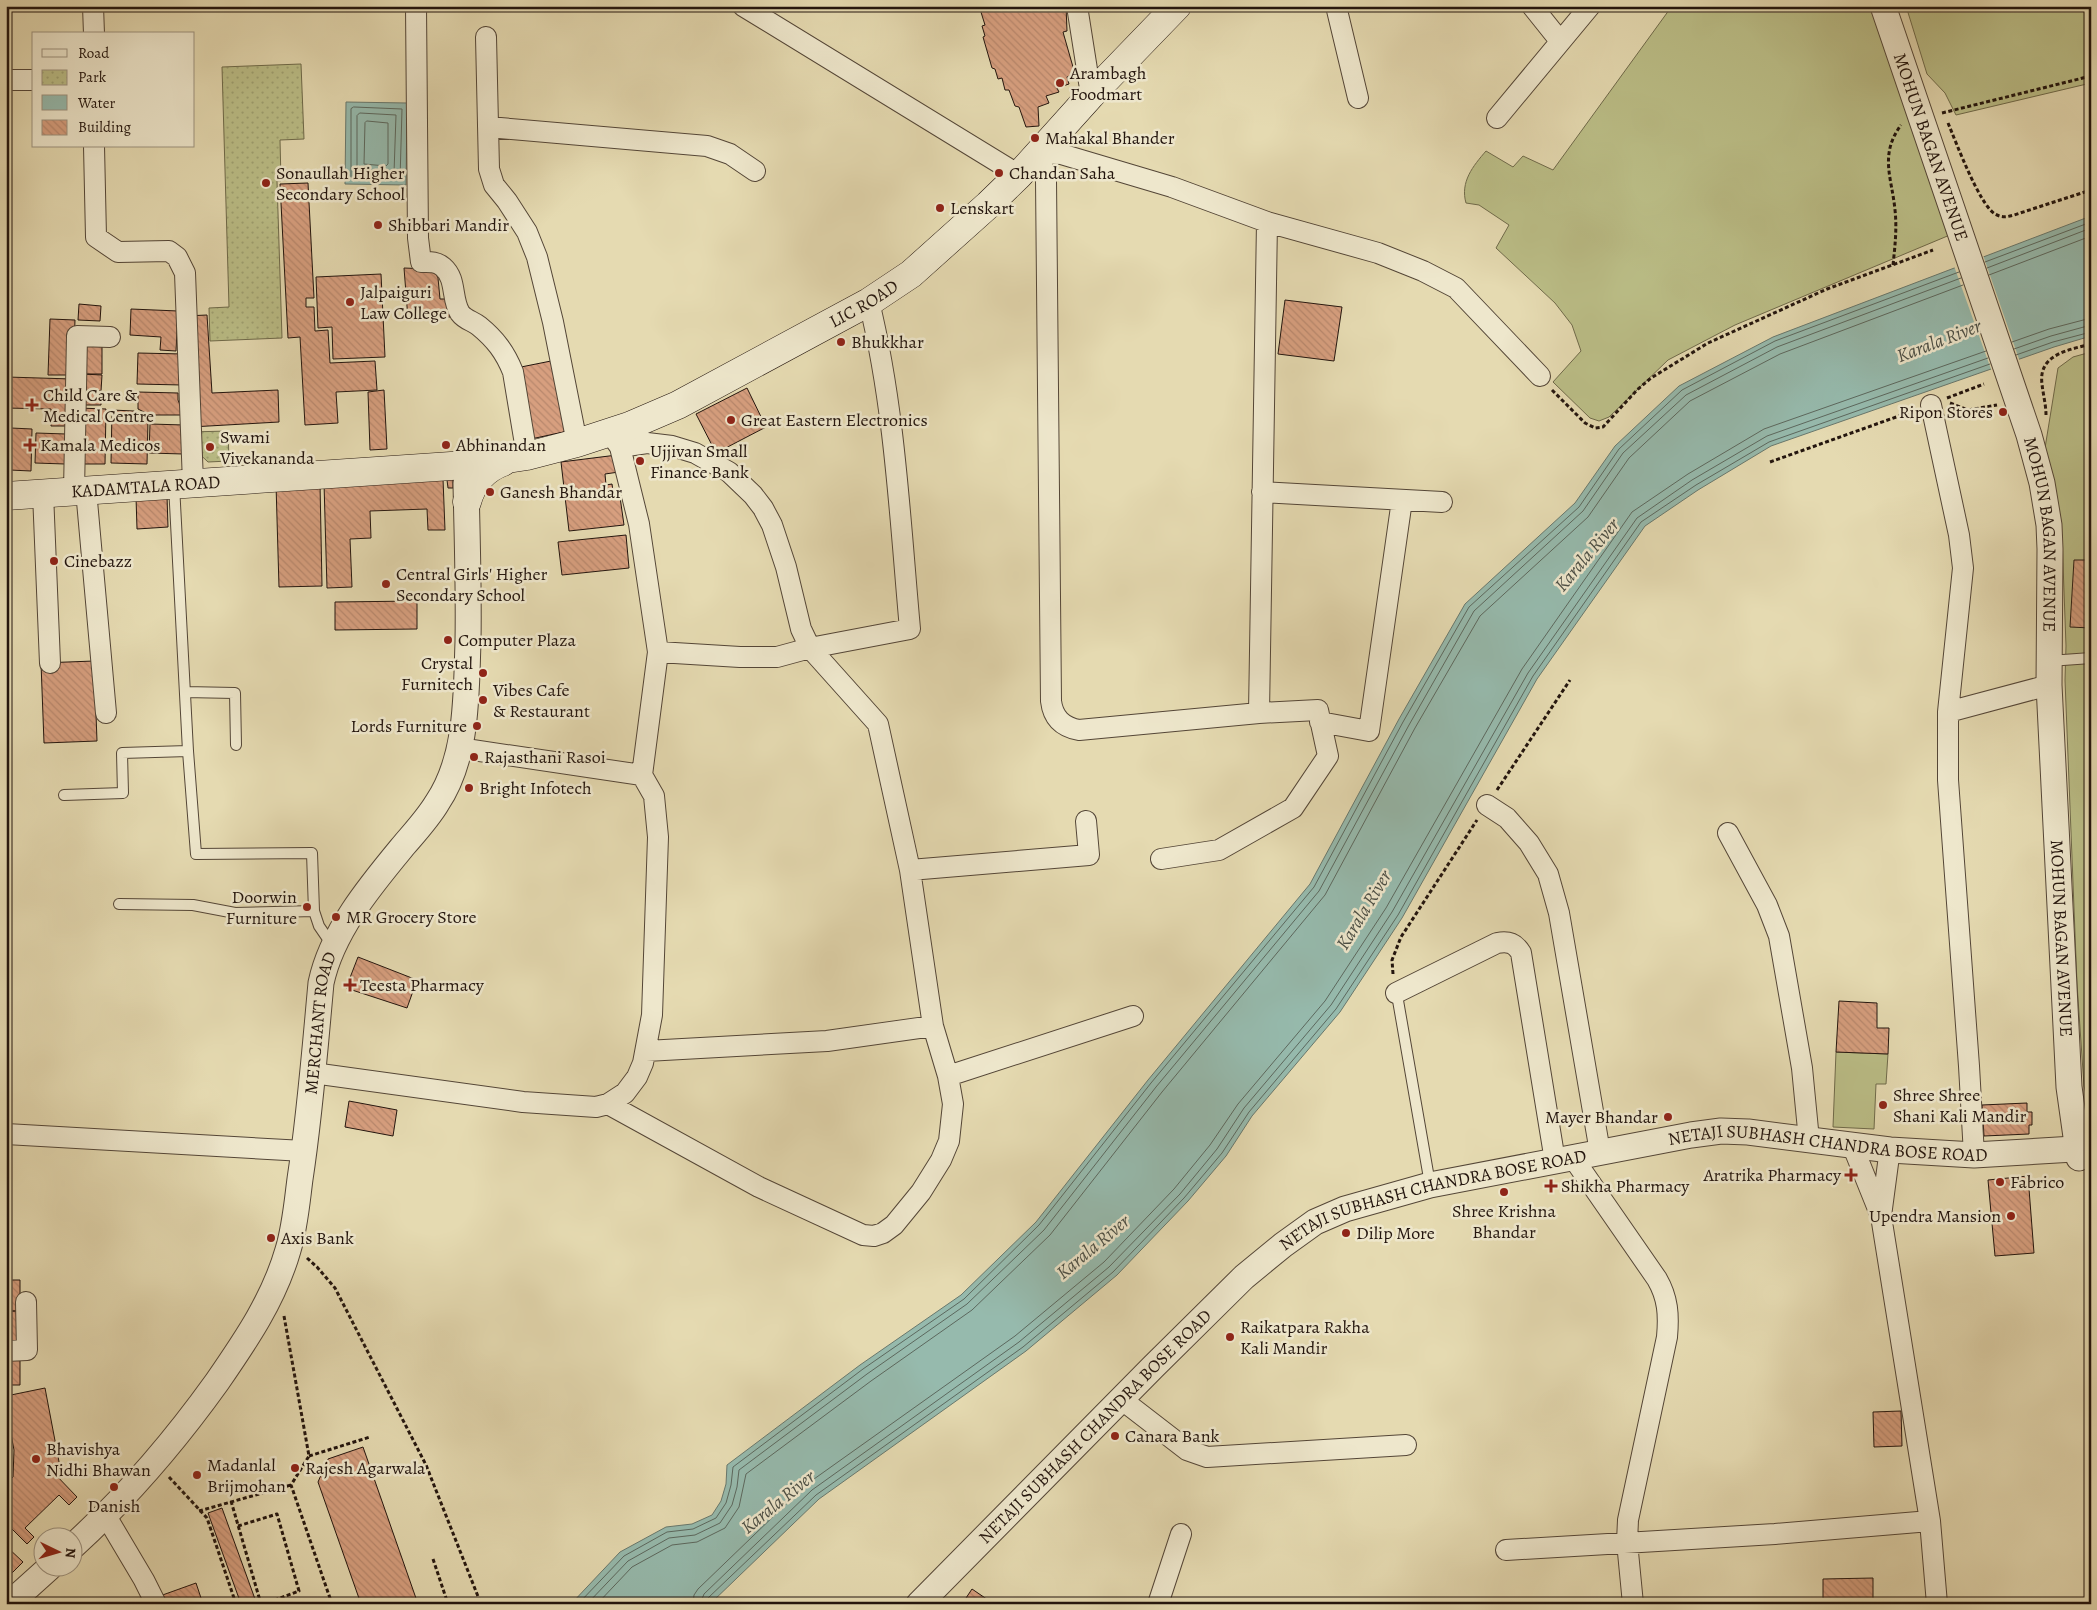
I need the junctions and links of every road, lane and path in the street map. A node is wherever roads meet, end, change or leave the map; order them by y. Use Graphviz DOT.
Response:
graph roads {
  1 [pos="93,6"];
  2 [pos="416,6"];
  3 [pos="743,6"];
  4 [pos="1077,6"];
  5 [pos="1177,6"];
  6 [pos="1336,6"];
  7 [pos="1532,6"];
  8 [pos="1590,6"];
  9 [pos="1883,6"];
  10 [pos="94,32"];
  11 [pos="486,37"];
  12 [pos="1560,41"];
  13 [pos="2091,76"];
  14 [pos="12,80"];
  15 [pos="32,80"];
  16 [pos="1091,95"];
  17 [pos="1358,98"];
  18 [pos="1924,104"];
  19 [pos="1497,118"];
  20 [pos="488,128"];
  21 [pos="94,148"];
  22 [pos="1038,153"];
  23 [pos="755,171"];
  24 [pos="1019,175"];
  25 [pos="2091,190"];
  26 [pos="1266,222"];
  27 [pos="1933,250"];
  28 [pos="1893,264"];
  29 [pos="869,302"];
  30 [pos="110,337"];
  31 [pos="2091,344"];
  32 [pos="1540,376"];
  33 [pos="1984,384"];
  34 [pos="2015,393"];
  35 [pos="1937,403"];
  36 [pos="2044,423"];
  37 [pos="615,440"];
  38 [pos="577,443"];
  39 [pos="517,458"];
  40 [pos="1770,462"];
  41 [pos="466,465"];
  42 [pos="184,484"];
  43 [pos="80,491"];
  44 [pos="1262,492"];
  45 [pos="43,493"];
  46 [pos="6,496"];
  47 [pos="1402,500"];
  48 [pos="466,502"];
  49 [pos="1442,502"];
  50 [pos="810,648"];
  51 [pos="658,652"];
  52 [pos="2091,658"];
  53 [pos="2048,661"];
  54 [pos="50,663"];
  55 [pos="1570,680"];
  56 [pos="2049,685"];
  57 [pos="185,692"];
  58 [pos="1948,712"];
  59 [pos="106,713"];
  60 [pos="1259,713"];
  61 [pos="1320,722"];
  62 [pos="236,745"];
  63 [pos="460,748"];
  64 [pos="188,751"];
  65 [pos="642,775"];
  66 [pos="64,795"];
  67 [pos="1487,805"];
  68 [pos="1086,821"];
  69 [pos="1728,833"];
  70 [pos="1161,859"];
  71 [pos="910,870"];
  72 [pos="119,904"];
  73 [pos="314,911"];
  74 [pos="334,948"];
  75 [pos="1396,990"];
  76 [pos="1133,1016"];
  77 [pos="933,1026"];
  78 [pos="646,1051"];
  79 [pos="313,1073"];
  80 [pos="948,1076"];
  81 [pos="608,1104"];
  82 [pos="6,1134"];
  83 [pos="1809,1140"];
  84 [pos="304,1151"];
  85 [pos="1600,1152"];
  86 [pos="1855,1152"];
  87 [pos="1890,1153"];
  88 [pos="2077,1153"];
  89 [pos="1974,1158"];
  90 [pos="1566,1163"];
  91 [pos="1431,1189"];
  92 [pos="1881,1216"];
  93 [pos="289,1248"];
  94 [pos="275,1289"];
  95 [pos="26,1302"];
  96 [pos="6,1350"];
  97 [pos="1125,1403"];
  98 [pos="370,1437"];
  99 [pos="1406,1445"];
  100 [pos="1080,1449"];
  101 [pos="309,1456"];
  102 [pos="156,1462"];
  103 [pos="291,1485"];
  104 [pos="231,1501"];
  105 [pos="199,1511"];
  106 [pos="106,1516"];
  107 [pos="1930,1521"];
  108 [pos="238,1526"];
  109 [pos="1181,1534"];
  110 [pos="82,1538"];
  111 [pos="1627,1542"];
  112 [pos="1506,1550"];
  113 [pos="433,1559"];
  114 [pos="38,1578"];
  115 [pos="9,1604"];
  116 [pos="156,1604"];
  117 [pos="236,1604"];
  118 [pos="262,1604"];
  119 [pos="332,1604"];
  120 [pos="448,1604"];
  121 [pos="481,1604"];
  122 [pos="919,1604"];
  123 [pos="937,1604"];
  124 [pos="1158,1604"];
  125 [pos="1633,1604"];
  126 [pos="1937,1604"];
  1 -- 10 [label="street"];
  2 -- 39 [label="street"];
  3 -- 24 [label="street"];
  4 -- 16 [label="street"];
  5 -- 16 [label="main road, LIC ROAD"];
  6 -- 17 [label="street"];
  7 -- 12 [label="street"];
  8 -- 12 [label="street"];
  9 -- 18 [label="street, MOHUN BAGAN AVENUE"];
  11 -- 20 [label="street"];
  12 -- 19 [label="street"];
  13 -- 18 [label="path"];
  14 -- 15 [label="street"];
  16 -- 22 [label="main road, LIC ROAD"];
  18 -- 25 [label="path"];
  18 -- 28 [label="path"];
  18 -- 34 [label="street, MOHUN BAGAN AVENUE"];
  20 -- 23 [label="street"];
  20 -- 38 [label="street"];
  21 -- 42 [label="street"];
  22 -- 24 [label="main road, LIC ROAD"];
  22 -- 26 [label="street"];
  22 -- 60 [label="street"];
  24 -- 29 [label="main road, LIC ROAD"];
  26 -- 32 [label="street"];
  26 -- 44 [label="street"];
  27 -- 28 [label="path"];
  28 -- 32 [label="path"];
  29 -- 37 [label="main road, LIC ROAD"];
  29 -- 50 [label="street"];
  30 -- 43 [label="street"];
  31 -- 36 [label="path"];
  33 -- 35 [label="path"];
  34 -- 35 [label="path"];
  34 -- 53 [label="street, MOHUN BAGAN AVENUE"];
  35 -- 40 [label="path"];
  35 -- 58 [label="street"];
  37 -- 38 [label="main road, LIC ROAD"];
  37 -- 50 [label="street"];
  37 -- 51 [label="street"];
  38 -- 39 [label="main road, LIC ROAD"];
  39 -- 41 [label="main road, LIC ROAD"];
  39 -- 48 [label="main road"];
  41 -- 42 [label="main road, KADAMTALA ROAD"];
  41 -- 48 [label="street, MERCHANT ROAD"];
  42 -- 43 [label="main road, KADAMTALA ROAD"];
  42 -- 57 [label="lane"];
  43 -- 45 [label="main road, KADAMTALA ROAD"];
  43 -- 59 [label="street"];
  44 -- 47 [label="street"];
  44 -- 60 [label="street"];
  45 -- 46 [label="main road, KADAMTALA ROAD"];
  45 -- 54 [label="street"];
  47 -- 49 [label="street"];
  47 -- 61 [label="street"];
  48 -- 63 [label="street, MERCHANT ROAD"];
  50 -- 51 [label="street"];
  50 -- 71 [label="street"];
  51 -- 65 [label="street"];
  52 -- 53 [label="lane"];
  53 -- 56 [label="street, MOHUN BAGAN AVENUE"];
  55 -- 67 [label="path"];
  56 -- 58 [label="street"];
  56 -- 88 [label="street, MOHUN BAGAN AVENUE"];
  57 -- 62 [label="lane"];
  57 -- 64 [label="lane"];
  58 -- 89 [label="street"];
  60 -- 61 [label="street"];
  61 -- 70 [label="street"];
  63 -- 65 [label="street"];
  63 -- 74 [label="street, MERCHANT ROAD"];
  64 -- 66 [label="lane"];
  64 -- 73 [label="lane"];
  65 -- 78 [label="street"];
  67 -- 75 [label="path"];
  67 -- 85 [label="street"];
  68 -- 71 [label="street"];
  69 -- 83 [label="street"];
  71 -- 77 [label="street"];
  72 -- 73 [label="lane"];
  73 -- 74 [label="lane"];
  74 -- 79 [label="street, MERCHANT ROAD"];
  75 -- 90 [label="street"];
  75 -- 91 [label="lane"];
  76 -- 80 [label="street"];
  77 -- 78 [label="street"];
  77 -- 80 [label="street"];
  78 -- 81 [label="street"];
  79 -- 81 [label="street"];
  79 -- 84 [label="street, MERCHANT ROAD"];
  80 -- 81 [label="street"];
  82 -- 84 [label="street"];
  83 -- 85 [label="street, NETAJI SUBHASH CHANDRA BOSE ROAD"];
  83 -- 87 [label="street, NETAJI SUBHASH CHANDRA BOSE ROAD"];
  84 -- 93 [label="street, MERCHANT ROAD"];
  85 -- 90 [label="street, NETAJI SUBHASH CHANDRA BOSE ROAD"];
  86 -- 87 [label="street, NETAJI SUBHASH CHANDRA BOSE ROAD"];
  86 -- 90 [label="street, NETAJI SUBHASH CHANDRA BOSE ROAD"];
  86 -- 92 [label="street"];
  87 -- 89 [label="street, NETAJI SUBHASH CHANDRA BOSE ROAD"];
  87 -- 92 [label="street"];
  88 -- 89 [label="street, NETAJI SUBHASH CHANDRA BOSE ROAD"];
  90 -- 91 [label="street, NETAJI SUBHASH CHANDRA BOSE ROAD"];
  90 -- 111 [label="street"];
  91 -- 97 [label="street, NETAJI SUBHASH CHANDRA BOSE ROAD"];
  92 -- 107 [label="street"];
  93 -- 94 [label="street, MERCHANT ROAD"];
  93 -- 121 [label="path"];
  94 -- 101 [label="path"];
  94 -- 102 [label="street, MERCHANT ROAD"];
  95 -- 96 [label="street"];
  97 -- 99 [label="street"];
  97 -- 100 [label="street, NETAJI SUBHASH CHANDRA BOSE ROAD"];
  98 -- 101 [label="path"];
  100 -- 122 [label="street, NETAJI SUBHASH CHANDRA BOSE ROAD"];
  100 -- 123 [label="street, NETAJI SUBHASH CHANDRA BOSE ROAD"];
  101 -- 103 [label="path"];
  102 -- 105 [label="path"];
  102 -- 106 [label="street, MERCHANT ROAD"];
  103 -- 104 [label="path"];
  103 -- 119 [label="path"];
  104 -- 105 [label="path"];
  104 -- 108 [label="path"];
  105 -- 117 [label="path"];
  106 -- 110 [label="street, MERCHANT ROAD"];
  106 -- 116 [label="street"];
  107 -- 111 [label="street"];
  107 -- 126 [label="street"];
  108 -- 118 [label="path"];
  108 -- 118 [label="path"];
  109 -- 124 [label="street"];
  111 -- 112 [label="street"];
  111 -- 125 [label="street"];
  113 -- 120 [label="path"];
  114 -- 115 [label="street"];
}
